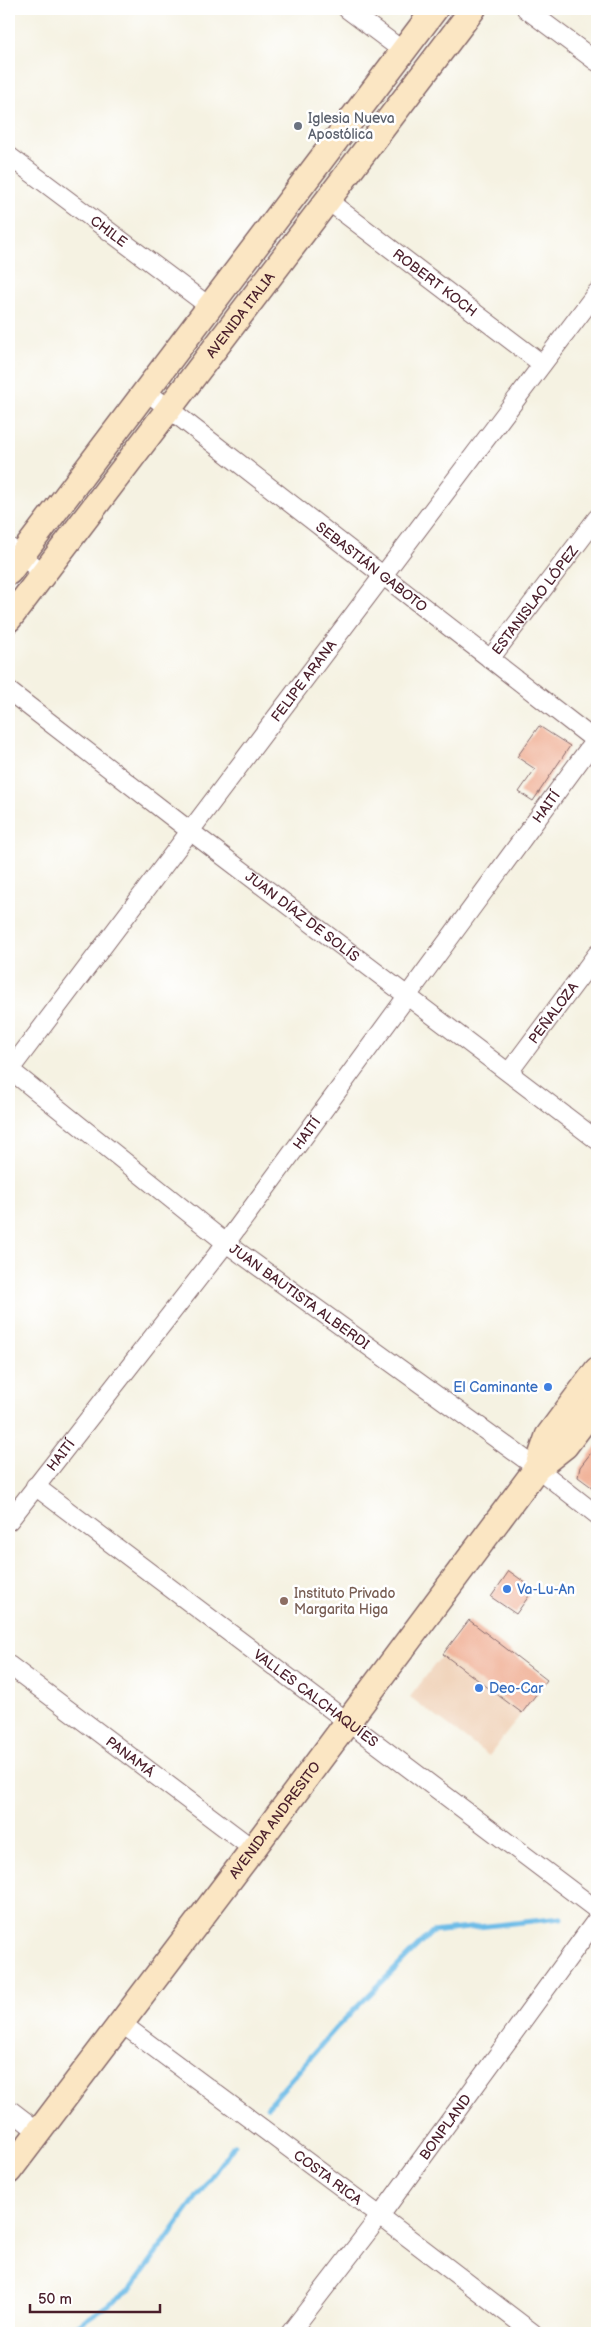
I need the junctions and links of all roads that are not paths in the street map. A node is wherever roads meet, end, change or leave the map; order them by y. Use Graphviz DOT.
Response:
graph roads {
  1 [pos="347,9"];
  2 [pos="434,9"];
  3 [pos="473,9"];
  4 [pos="526,9"];
  5 [pos="403,51"];
  6 [pos="597,62"];
  7 [pos="9,156"];
  8 [pos="327,200"];
  9 [pos="597,292"];
  10 [pos="210,307"];
  11 [pos="542,364"];
  12 [pos="146,391"];
  13 [pos="169,408"];
  14 [pos="597,518"];
  15 [pos="13,558"];
  16 [pos="44,573"];
  17 [pos="382,576"];
  18 [pos="9,619"];
  19 [pos="490,658"];
  20 [pos="9,691"];
  21 [pos="596,741"];
  22 [pos="190,831"];
  23 [pos="597,954"];
  24 [pos="408,997"];
  25 [pos="9,1070"];
  26 [pos="509,1072"];
  27 [pos="597,1140"];
  28 [pos="226,1243"];
  29 [pos="597,1370"];
  30 [pos="597,1404"];
  31 [pos="537,1468"];
  32 [pos="36,1486"];
  33 [pos="597,1515"];
  34 [pos="9,1520"];
  35 [pos="9,1665"];
  36 [pos="347,1721"];
  37 [pos="253,1849"];
  38 [pos="597,1910"];
  39 [pos="597,1919"];
  40 [pos="121,2023"];
  41 [pos="9,2109"];
  42 [pos="39,2132"];
  43 [pos="9,2171"];
  44 [pos="380,2216"];
  45 [pos="290,2333"];
  46 [pos="533,2333"];
  1 -- 5 [label="street"];
  2 -- 5 [label="main road, AVENIDA ITALIA"];
  3 -- 8 [label="main road, AVENIDA ITALIA"];
  4 -- 6 [label="street"];
  5 -- 10 [label="main road, AVENIDA ITALIA"];
  7 -- 10 [label="street, CHILE"];
  8 -- 11 [label="street, ROBERT KOCH"];
  8 -- 13 [label="main road, AVENIDA ITALIA"];
  9 -- 11 [label="street, FELIPE ARANA"];
  10 -- 12 [label="main road, AVENIDA ITALIA"];
  11 -- 17 [label="street, FELIPE ARANA"];
  12 -- 13 [label="street, SEBASTIÁN GABOTO"];
  12 -- 15 [label="main road, AVENIDA ITALIA"];
  13 -- 16 [label="main road, AVENIDA ITALIA"];
  13 -- 17 [label="street, SEBASTIÁN GABOTO"];
  14 -- 19 [label="street, ESTANISLAO LÓPEZ"];
  15 -- 16 [label="street"];
  16 -- 18 [label="main road, AVENIDA ITALIA"];
  17 -- 19 [label="street, SEBASTIÁN GABOTO"];
  17 -- 22 [label="street, FELIPE ARANA"];
  19 -- 21 [label="street, SEBASTIÁN GABOTO"];
  20 -- 22 [label="street, JUAN DÍAZ DE SOLÍS"];
  21 -- 24 [label="street, HAITÍ"];
  22 -- 24 [label="street, JUAN DÍAZ DE SOLÍS"];
  22 -- 25 [label="street, FELIPE ARANA"];
  23 -- 26 [label="street, PEÑALOZA"];
  24 -- 26 [label="street, JUAN DÍAZ DE SOLÍS"];
  24 -- 28 [label="street, HAITÍ"];
  25 -- 28 [label="street, JUAN BAUTISTA ALBERDI"];
  26 -- 27 [label="street, JUAN DÍAZ DE SOLÍS"];
  28 -- 31 [label="street, JUAN BAUTISTA ALBERDI"];
  28 -- 32 [label="street, HAITÍ"];
  29 -- 31 [label="main road, AVENIDA ANDRESITO"];
  30 -- 31 [label="main road, AVENIDA ANDRESITO"];
  31 -- 33 [label="street, JUAN BAUTISTA ALBERDI"];
  31 -- 36 [label="main road, AVENIDA ANDRESITO"];
  32 -- 34 [label="street, HAITÍ"];
  32 -- 36 [label="street, VALLES CALCHAQUÍES"];
  35 -- 37 [label="street, PANAMÁ"];
  36 -- 37 [label="main road, AVENIDA ANDRESITO"];
  36 -- 38 [label="street, VALLES CALCHAQUÍES"];
  37 -- 40 [label="main road, AVENIDA ANDRESITO"];
  39 -- 44 [label="street, BONPLAND"];
  40 -- 42 [label="main road, AVENIDA ANDRESITO"];
  40 -- 44 [label="street, COSTA RICA"];
  41 -- 42 [label="street"];
  42 -- 43 [label="main road, AVENIDA ANDRESITO"];
  44 -- 45 [label="street, BONPLAND"];
  44 -- 46 [label="street, COSTA RICA"];
}
